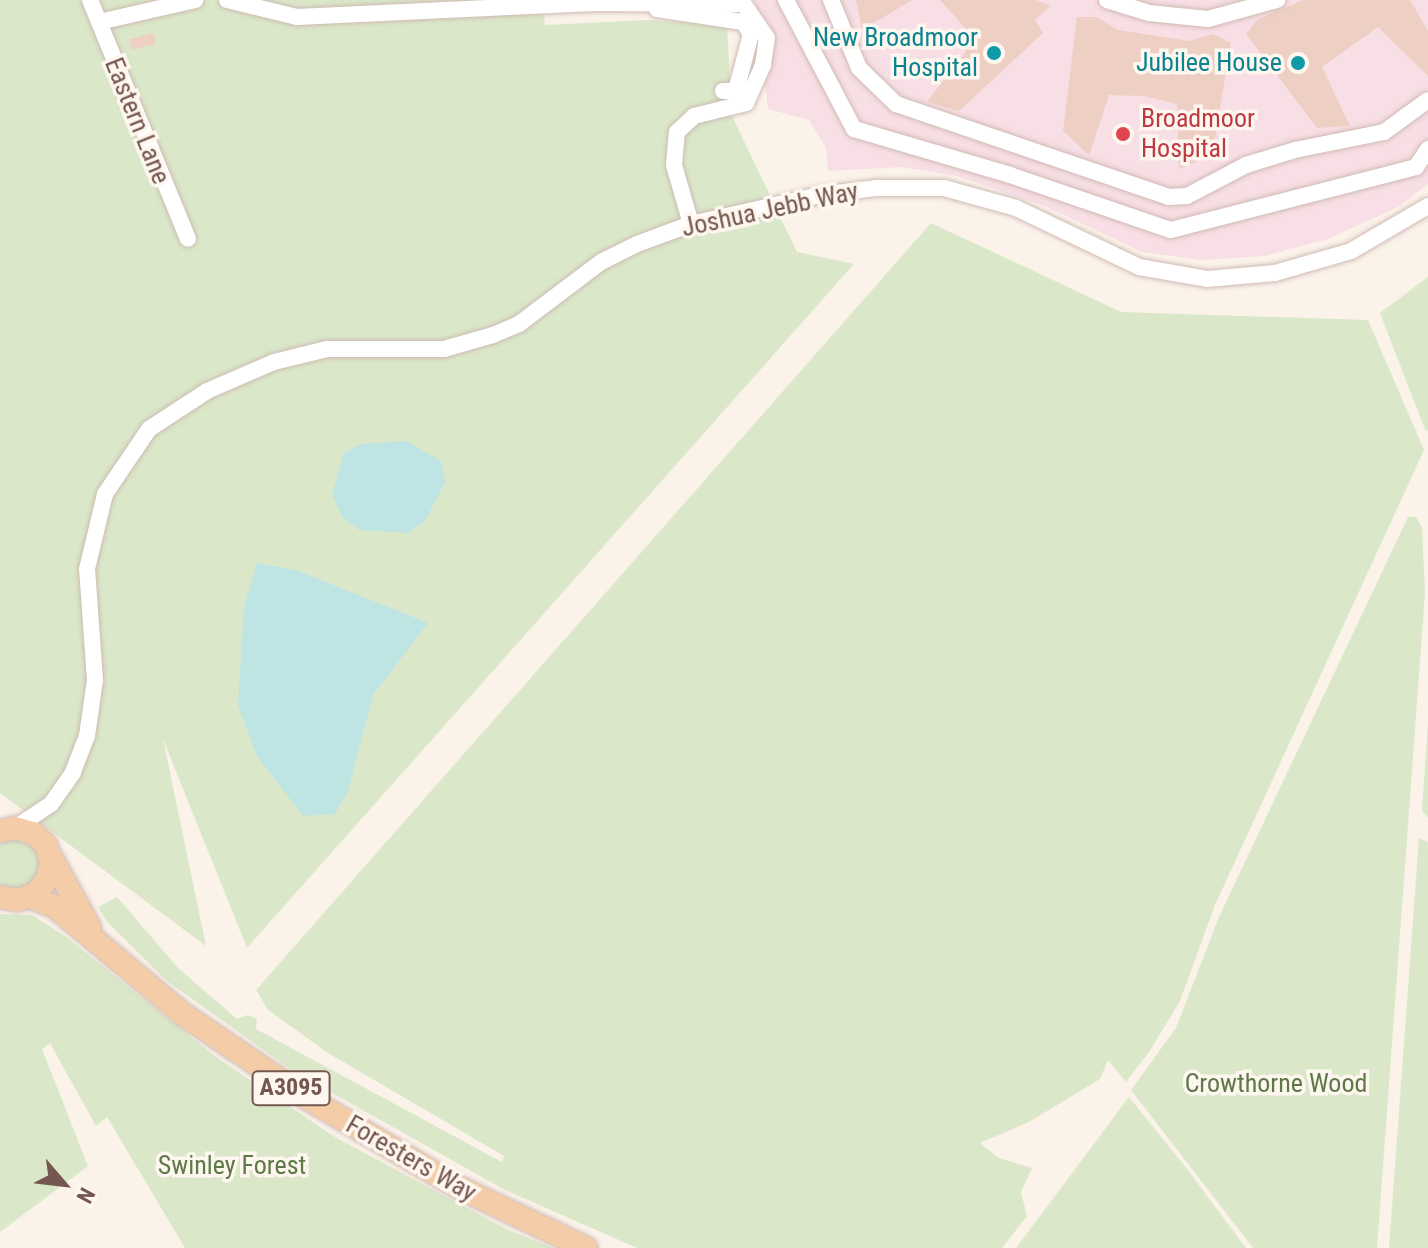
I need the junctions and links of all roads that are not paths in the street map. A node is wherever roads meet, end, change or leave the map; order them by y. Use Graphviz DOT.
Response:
graph roads {
  1 [pos="90,0"];
  2 [pos="196,0"];
  3 [pos="227,0"];
  4 [pos="786,0"];
  5 [pos="831,0"];
  6 [pos="1107,0"];
  7 [pos="1277,0"];
  8 [pos="645,2"];
  9 [pos="740,2"];
  10 [pos="99,22"];
  11 [pos="723,91"];
  12 [pos="1428,100"];
  13 [pos="1428,149"];
  14 [pos="1428,206"];
  15 [pos="691,224"];
  16 [pos="188,239"];
  17 [pos="51,804"];
  18 [pos="8,830"];
  19 [pos="47,848"];
  20 [pos="0,897"];
  21 [pos="30,897"];
  22 [pos="94,936"];
  23 [pos="586,1248"];
  1 -- 10 [label="street, Eastern Lane"];
  2 -- 10 [label="street"];
  3 -- 8 [label="street"];
  4 -- 13 [label="street"];
  5 -- 12 [label="street"];
  6 -- 7 [label="street"];
  8 -- 9 [label="street"];
  8 -- 11 [label="street"];
  9 -- 15 [label="street"];
  10 -- 16 [label="street, Eastern Lane"];
  14 -- 15 [label="street, Joshua Jebb Way"];
  15 -- 17 [label="street, Joshua Jebb Way"];
  17 -- 18 [label="street, Joshua Jebb Way"];
  17 -- 19 [label="street, Joshua Jebb Way"];
  18 -- 19 [label="main road"];
  19 -- 21 [label="main road"];
  19 -- 22 [label="main road, Foresters Way / A3095"];
  20 -- 21 [label="main road"];
  21 -- 22 [label="main road, Foresters Way / A3095"];
  22 -- 23 [label="main road, Foresters Way / A3095"];
}
